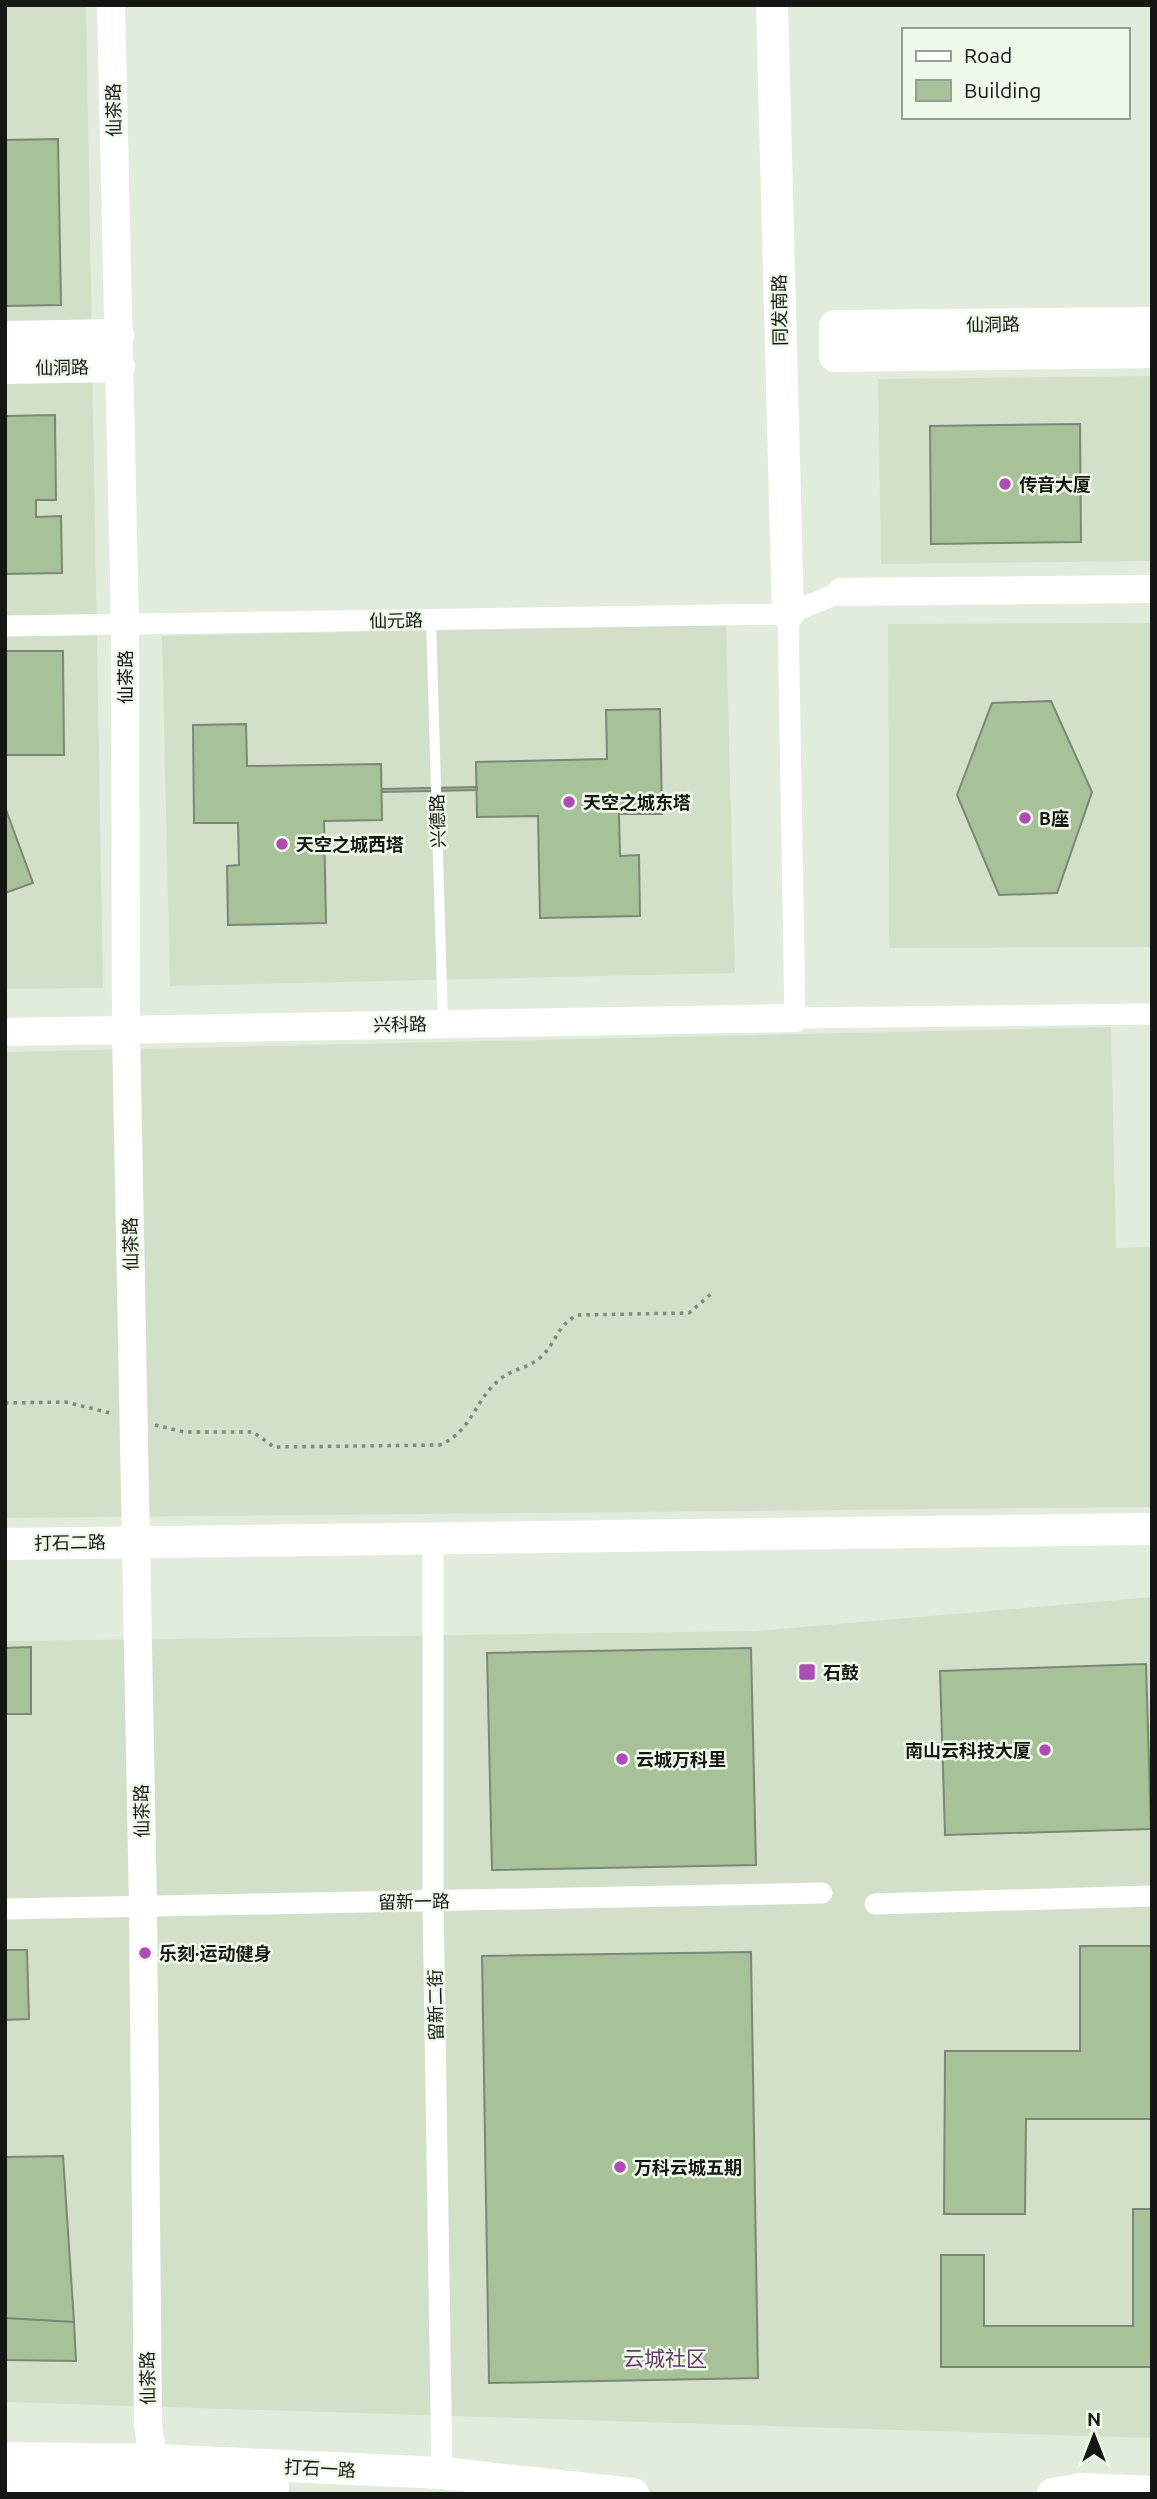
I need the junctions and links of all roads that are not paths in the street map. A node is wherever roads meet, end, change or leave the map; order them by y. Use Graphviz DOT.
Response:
graph roads {
  1 [pos="111,5"];
  2 [pos="772,5"];
  3 [pos="1152,323"];
  4 [pos="118,335"];
  5 [pos="5,337"];
  6 [pos="1152,352"];
  7 [pos="119,366"];
  8 [pos="5,368"];
  9 [pos="1152,589"];
  10 [pos="841,592"];
  11 [pos="788,614"];
  12 [pos="431,620"];
  13 [pos="125,624"];
  14 [pos="5,626"];
  15 [pos="1152,1014"];
  16 [pos="795,1018"];
  17 [pos="443,1023"];
  18 [pos="126,1029"];
  19 [pos="5,1032"];
  20 [pos="1152,1529"];
  21 [pos="433,1537"];
  22 [pos="136,1541"];
  23 [pos="5,1544"];
  24 [pos="822,1893"];
  25 [pos="1152,1896"];
  26 [pos="433,1900"];
  27 [pos="875,1904"];
  28 [pos="143,1906"];
  29 [pos="5,1909"];
  30 [pos="5,2458"];
  31 [pos="155,2479"];
  32 [pos="5,2480"];
  33 [pos="440,2483"];
  34 [pos="1152,2492"];
  35 [pos="633,2494"];
  36 [pos="1054,2494"];
  1 -- 4 [label="street, 仙茶路"];
  2 -- 11 [label="main road, 同发南路"];
  3 -- 6 [label="main road, 仙洞路"];
  4 -- 5 [label="main road, 仙洞路"];
  4 -- 7 [label="street, 仙茶路"];
  7 -- 8 [label="main road, 仙洞路"];
  7 -- 13 [label="street, 仙茶路"];
  9 -- 10 [label="street"];
  10 -- 11 [label="street"];
  11 -- 12 [label="street, 仙元路"];
  11 -- 16 [label="street"];
  12 -- 13 [label="street, 仙元路"];
  12 -- 17 [label="lane, 兴德路"];
  13 -- 14 [label="street, 仙元路"];
  13 -- 18 [label="street, 仙茶路"];
  15 -- 16 [label="street"];
  16 -- 17 [label="street, 兴科路"];
  17 -- 18 [label="street, 兴科路"];
  18 -- 19 [label="street, 兴科路"];
  18 -- 22 [label="street, 仙茶路"];
  20 -- 21 [label="main road, 打石二路"];
  21 -- 22 [label="main road, 打石二路"];
  21 -- 26 [label="street, 留新二街"];
  22 -- 23 [label="main road, 打石二路"];
  22 -- 28 [label="street, 仙茶路"];
  24 -- 26 [label="street, 留新一路"];
  25 -- 27 [label="street"];
  26 -- 28 [label="street, 留新一路"];
  26 -- 33 [label="street, 留新二街"];
  28 -- 29 [label="street, 留新一路"];
  28 -- 31 [label="street, 仙茶路"];
  30 -- 31 [label="main road, 打石一路"];
  31 -- 32 [label="main road, 打石一路"];
  31 -- 33 [label="main road, 打石一路"];
  33 -- 35 [label="main road, 打石一路"];
  34 -- 36 [label="main road"];
}
